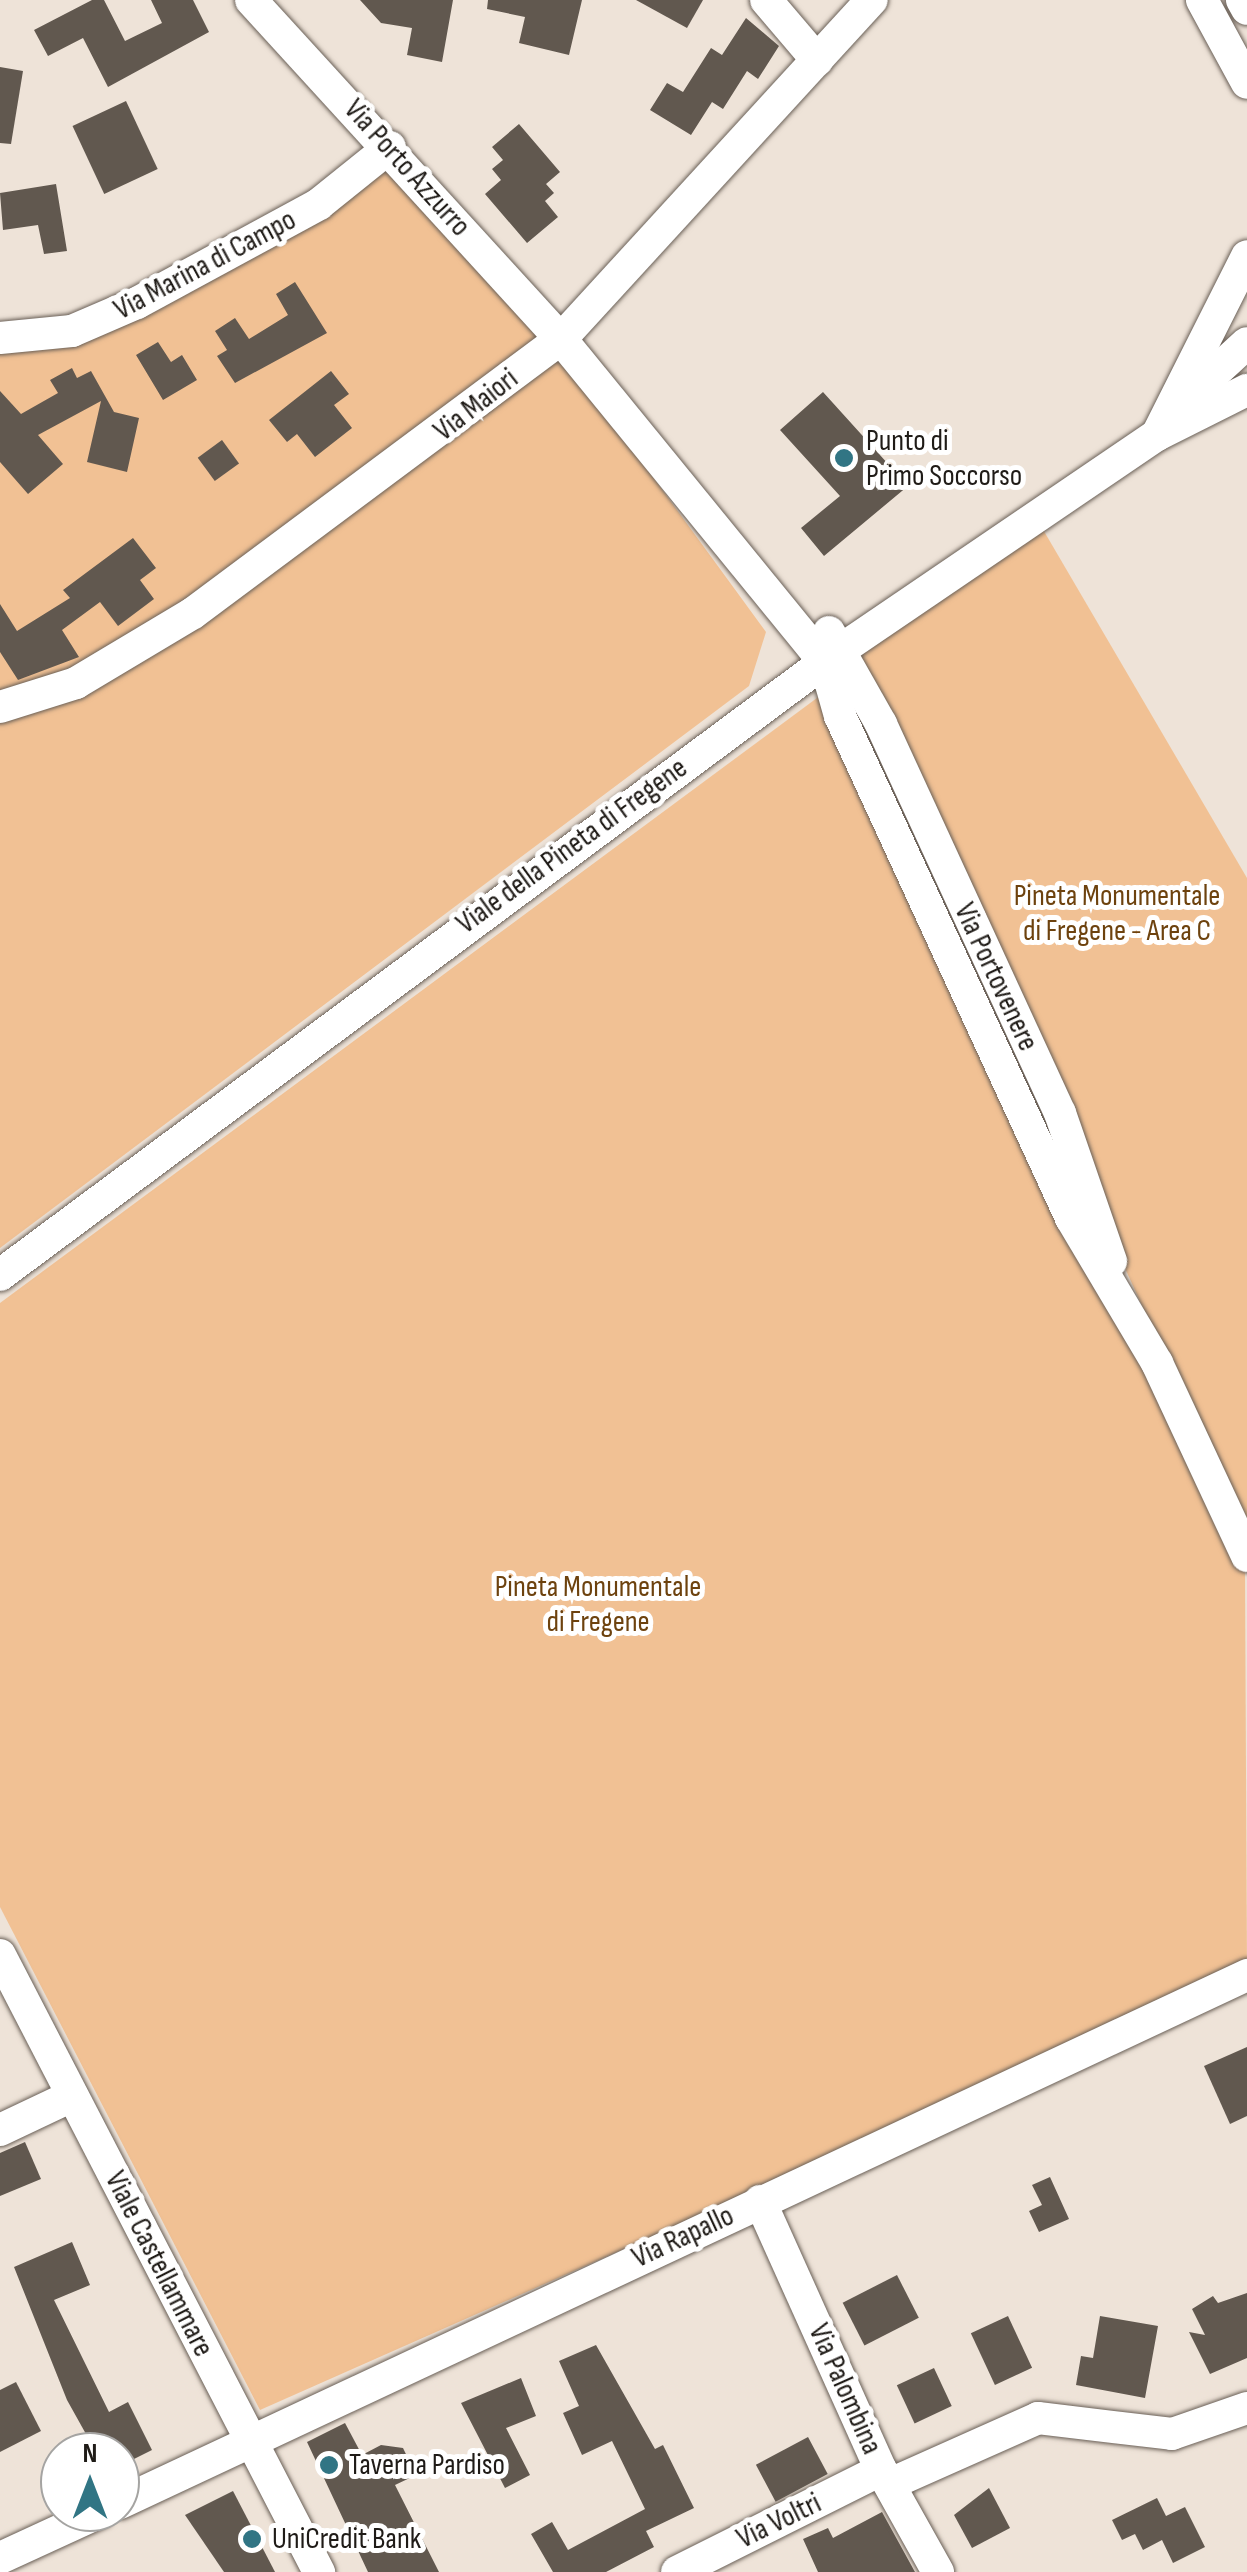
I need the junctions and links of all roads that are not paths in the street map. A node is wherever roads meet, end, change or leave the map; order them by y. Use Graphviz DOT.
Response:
graph roads {
  1 [pos="251,0"];
  2 [pos="766,0"];
  3 [pos="872,0"];
  4 [pos="1202,0"];
  5 [pos="1242,0"];
  6 [pos="1247,9"];
  7 [pos="817,60"];
  8 [pos="1247,83"];
  9 [pos="390,147"];
  10 [pos="1247,256"];
  11 [pos="0,338"];
  12 [pos="561,339"];
  13 [pos="1247,342"];
  14 [pos="1247,390"];
  15 [pos="1157,435"];
  16 [pos="834,656"];
  17 [pos="0,707"];
  18 [pos="0,1274"];
  19 [pos="1247,1556"];
  20 [pos="0,1955"];
  21 [pos="1247,1975"];
  22 [pos="72,2096"];
  23 [pos="0,2130"];
  24 [pos="760,2201"];
  25 [pos="1247,2408"];
  26 [pos="251,2443"];
  27 [pos="886,2477"];
  28 [pos="140,2494"];
  29 [pos="57,2532"];
  30 [pos="0,2558"];
  31 [pos="319,2572"];
  32 [pos="676,2572"];
  33 [pos="938,2572"];
  1 -- 9 [label="street, Via Porto Azzurro"];
  2 -- 7 [label="street"];
  3 -- 7 [label="street, Via Maiori"];
  4 -- 8 [label="street"];
  5 -- 6 [label="street"];
  7 -- 12 [label="street, Via Maiori"];
  9 -- 11 [label="street, Via Marina di Campo"];
  9 -- 12 [label="street, Via Porto Azzurro"];
  10 -- 15 [label="street"];
  12 -- 16 [label="street, Via Porto Azzurro"];
  12 -- 17 [label="street, Via Maiori"];
  13 -- 15 [label="street, Viale della Pineta di Fregene"];
  14 -- 15 [label="street, Viale della Pineta di Fregene"];
  15 -- 16 [label="street, Viale della Pineta di Fregene"];
  16 -- 18 [label="street, Viale della Pineta di Fregene"];
  16 -- 19 [label="street, Via Portovenere"];
  20 -- 22 [label="street, Viale Castellammare"];
  21 -- 24 [label="street, Via Rapallo"];
  22 -- 23 [label="street"];
  22 -- 26 [label="street, Viale Castellammare"];
  24 -- 26 [label="street, Via Rapallo"];
  24 -- 27 [label="street, Via Palombina"];
  25 -- 27 [label="street, Via Voltri"];
  26 -- 28 [label="street, Via Rapallo"];
  26 -- 31 [label="street, Viale Castellammare"];
  27 -- 32 [label="street, Via Voltri"];
  27 -- 33 [label="street, Via Palombina"];
  29 -- 30 [label="street"];
}
